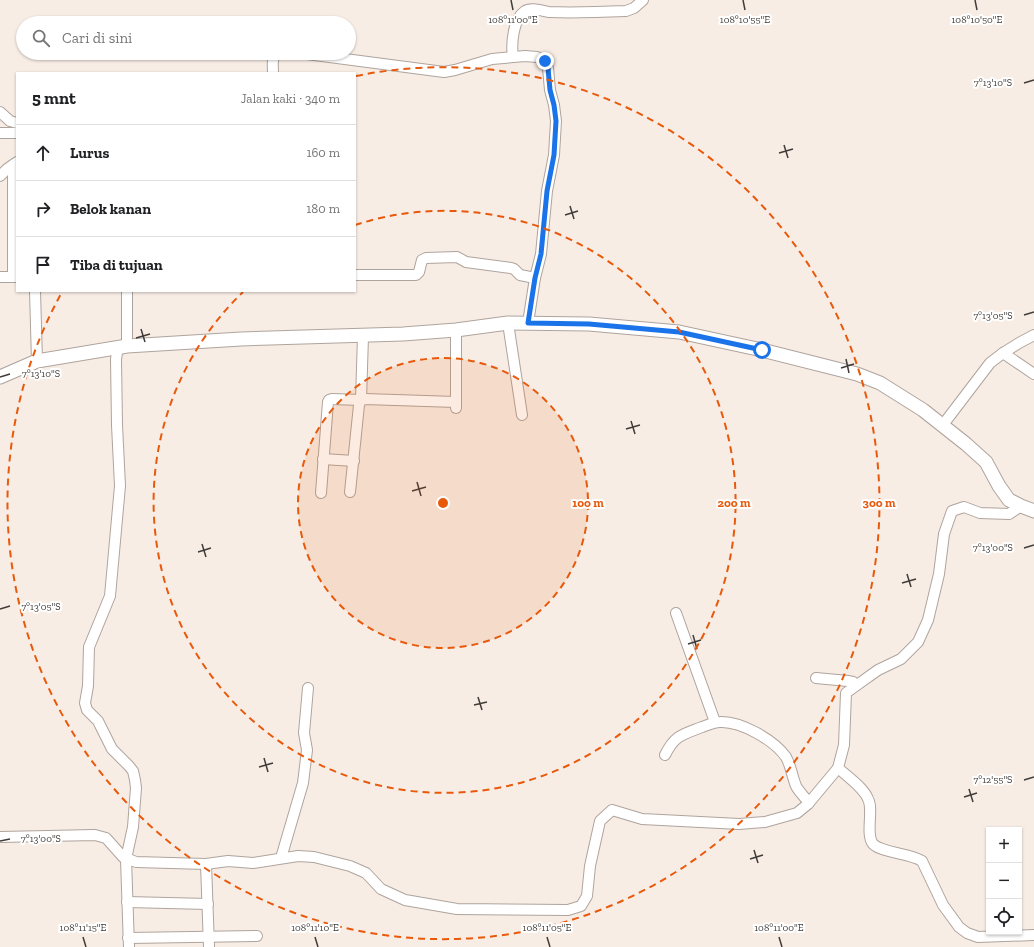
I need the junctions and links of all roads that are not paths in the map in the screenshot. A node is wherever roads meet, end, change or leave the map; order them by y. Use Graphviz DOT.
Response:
graph roads {
  1 [pos="643,0"];
  2 [pos="513,56"];
  3 [pos="272,60"];
  4 [pos="352,60"];
  5 [pos="273,72"];
  6 [pos="0,112"];
  7 [pos="16,123"];
  8 [pos="0,133"];
  9 [pos="16,133"];
  10 [pos="15,164"];
  11 [pos="0,176"];
  12 [pos="356,275"];
  13 [pos="0,277"];
  14 [pos="15,277"];
  15 [pos="535,278"];
  16 [pos="35,292"];
  17 [pos="127,292"];
  18 [pos="508,323"];
  19 [pos="528,323"];
  20 [pos="456,330"];
  21 [pos="1034,335"];
  22 [pos="363,336"];
  23 [pos="122,346"];
  24 [pos="1004,353"];
  25 [pos="37,361"];
  26 [pos="1034,374"];
  27 [pos="0,377"];
  28 [pos="361,400"];
  29 [pos="522,416"];
  30 [pos="942,426"];
  31 [pos="323,459"];
  32 [pos="354,461"];
  33 [pos="350,492"];
  34 [pos="321,494"];
  35 [pos="1020,506"];
  36 [pos="1034,511"];
  37 [pos="676,613"];
  38 [pos="816,678"];
  39 [pos="857,684"];
  40 [pos="308,688"];
  41 [pos="715,722"];
  42 [pos="665,756"];
  43 [pos="838,768"];
  44 [pos="809,803"];
  45 [pos="0,837"];
  46 [pos="281,858"];
  47 [pos="126,859"];
  48 [pos="206,864"];
  49 [pos="127,902"];
  50 [pos="208,904"];
  51 [pos="1034,935"];
  52 [pos="257,936"];
  53 [pos="128,942"];
  54 [pos="209,942"];
  1 -- 2 [label="street"];
  2 -- 4 [label="street"];
  2 -- 15 [label="street"];
  3 -- 5 [label="street"];
  6 -- 7 [label="street"];
  8 -- 9 [label="street"];
  10 -- 11 [label="street"];
  10 -- 14 [label="street"];
  12 -- 15 [label="street"];
  13 -- 14 [label="street"];
  15 -- 19 [label="street"];
  16 -- 25 [label="street"];
  17 -- 23 [label="street"];
  18 -- 19 [label="main road"];
  18 -- 20 [label="main road"];
  18 -- 29 [label="street"];
  19 -- 30 [label="main road"];
  20 -- 22 [label="main road"];
  20 -- 28 [label="street"];
  21 -- 24 [label="street"];
  22 -- 23 [label="main road"];
  22 -- 28 [label="street"];
  23 -- 25 [label="main road"];
  23 -- 47 [label="street"];
  24 -- 26 [label="street"];
  24 -- 30 [label="street"];
  25 -- 27 [label="main road"];
  28 -- 31 [label="street"];
  28 -- 32 [label="street"];
  30 -- 35 [label="main road"];
  31 -- 32 [label="street"];
  31 -- 34 [label="street"];
  32 -- 33 [label="street"];
  35 -- 36 [label="main road"];
  35 -- 39 [label="street"];
  37 -- 41 [label="street"];
  38 -- 39 [label="street"];
  39 -- 43 [label="street"];
  40 -- 46 [label="street"];
  41 -- 42 [label="street"];
  41 -- 44 [label="street"];
  43 -- 44 [label="street"];
  43 -- 51 [label="street"];
  44 -- 46 [label="street"];
  45 -- 47 [label="street"];
  46 -- 48 [label="street"];
  47 -- 48 [label="street"];
  47 -- 49 [label="street"];
  48 -- 50 [label="street"];
  49 -- 50 [label="street"];
  49 -- 53 [label="street"];
  50 -- 54 [label="street"];
  52 -- 54 [label="street"];
  53 -- 54 [label="street"];
}
